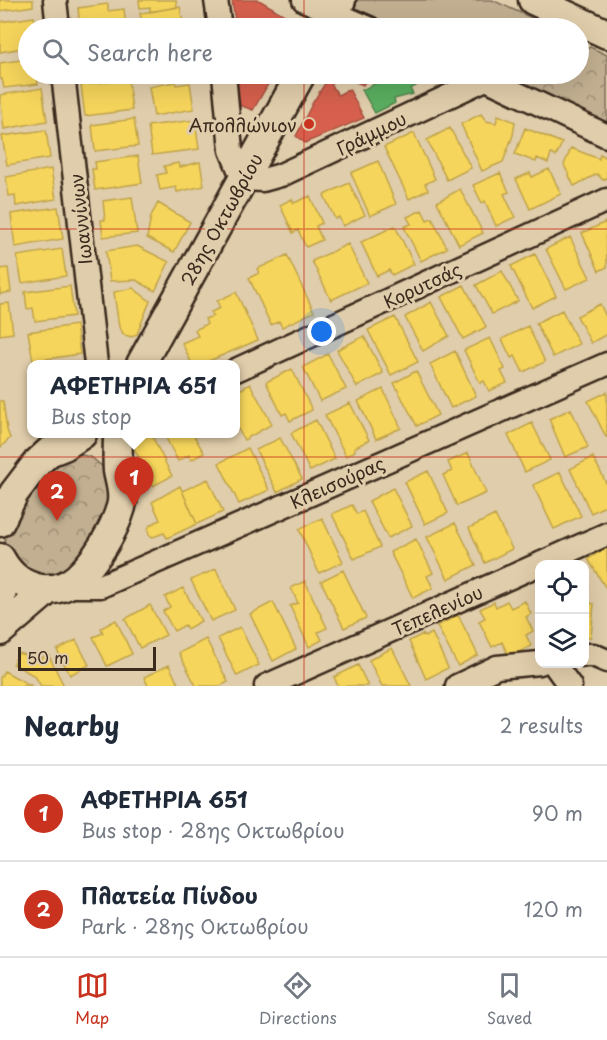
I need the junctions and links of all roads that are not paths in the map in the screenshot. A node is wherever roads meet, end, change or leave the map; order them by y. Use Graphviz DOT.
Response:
graph roads {
  1 [pos="55,0"];
  2 [pos="216,0"];
  3 [pos="304,0"];
  4 [pos="533,0"];
  5 [pos="334,14"];
  6 [pos="57,18"];
  7 [pos="219,18"];
  8 [pos="567,18"];
  9 [pos="589,28"];
  10 [pos="607,33"];
  11 [pos="64,84"];
  12 [pos="225,84"];
  13 [pos="295,84"];
  14 [pos="467,84"];
  15 [pos="503,84"];
  16 [pos="607,136"];
  17 [pos="243,179"];
  18 [pos="607,200"];
  19 [pos="96,360"];
  20 [pos="143,360"];
  21 [pos="607,364"];
  22 [pos="240,368"];
  23 [pos="118,438"];
  24 [pos="73,440"];
  25 [pos="118,471"];
  26 [pos="0,522"];
  27 [pos="607,534"];
  28 [pos="3,564"];
  29 [pos="56,587"];
  30 [pos="0,602"];
  31 [pos="0,631"];
  32 [pos="589,655"];
  33 [pos="607,661"];
  34 [pos="535,664"];
  35 [pos="557,668"];
  36 [pos="266,686"];
  37 [pos="457,686"];
  38 [pos="570,686"];
  1 -- 6 [label="street"];
  2 -- 7 [label="street"];
  3 -- 5 [label="street"];
  4 -- 8 [label="main road"];
  9 -- 10 [label="main road"];
  11 -- 19 [label="street, Ιωαννίνων"];
  12 -- 17 [label="street"];
  13 -- 17 [label="main road, 28ης Οκτωβρίου"];
  14 -- 17 [label="street, Γράμμου"];
  15 -- 16 [label="street"];
  17 -- 20 [label="main road, 28ης Οκτωβρίου"];
  18 -- 22 [label="street, Κορυτσάς"];
  21 -- 29 [label="street, Κλεισούρας"];
  23 -- 25 [label="main road"];
  24 -- 25 [label="main road"];
  24 -- 26 [label="main road"];
  25 -- 29 [label="main road"];
  27 -- 36 [label="street, Τεπελενίου"];
  28 -- 29 [label="main road"];
  28 -- 30 [label="main road"];
  29 -- 31 [label="main road"];
  32 -- 33 [label="street"];
  34 -- 37 [label="street"];
  35 -- 38 [label="street"];
}
